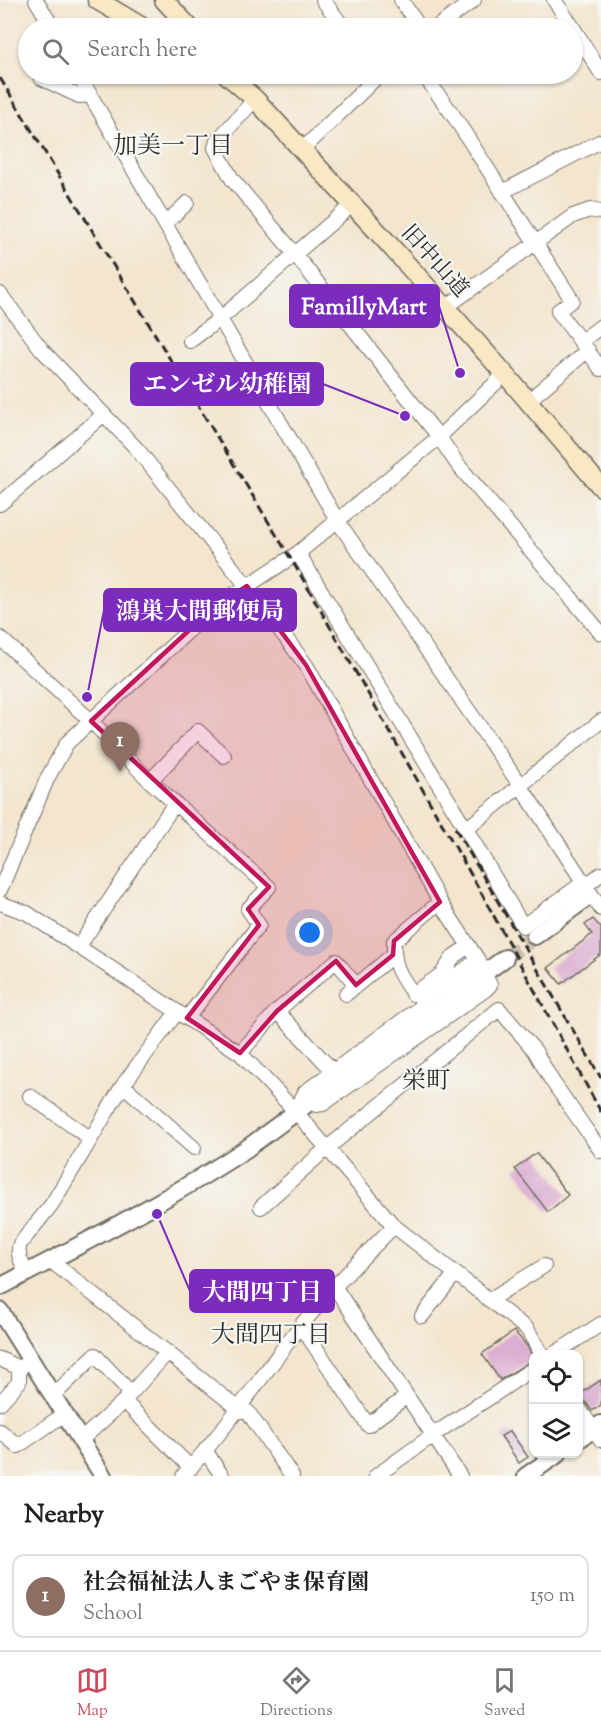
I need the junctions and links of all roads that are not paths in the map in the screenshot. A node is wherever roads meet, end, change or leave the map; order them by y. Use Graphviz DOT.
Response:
graph roads {
  1 [pos="36,0"];
  2 [pos="97,0"];
  3 [pos="164,0"];
  4 [pos="323,0"];
  5 [pos="401,0"];
  6 [pos="474,0"];
  7 [pos="554,0"];
  8 [pos="47,18"];
  9 [pos="127,18"];
  10 [pos="181,18"];
  11 [pos="337,18"];
  12 [pos="413,18"];
  13 [pos="450,18"];
  14 [pos="566,18"];
  15 [pos="583,44"];
  16 [pos="601,73"];
  17 [pos="54,84"];
  18 [pos="84,84"];
  19 [pos="238,84"];
  20 [pos="369,84"];
  21 [pos="430,84"];
  22 [pos="91,95"];
  23 [pos="255,99"];
  24 [pos="601,141"];
  25 [pos="302,150"];
  26 [pos="502,192"];
  27 [pos="187,203"];
  28 [pos="352,204"];
  29 [pos="601,212"];
  30 [pos="165,224"];
  31 [pos="535,243"];
  32 [pos="294,253"];
  33 [pos="0,295"];
  34 [pos="446,307"];
  35 [pos="221,318"];
  36 [pos="601,326"];
  37 [pos="190,341"];
  38 [pos="585,346"];
  39 [pos="601,369"];
  40 [pos="505,374"];
  41 [pos="528,401"];
  42 [pos="103,415"];
  43 [pos="439,437"];
  44 [pos="601,487"];
  45 [pos="0,504"];
  46 [pos="337,520"];
  47 [pos="298,553"];
  48 [pos="247,586"];
  49 [pos="601,633"];
  50 [pos="0,638"];
  51 [pos="91,721"];
  52 [pos="601,721"];
  53 [pos="224,756"];
  54 [pos="150,781"];
  55 [pos="520,785"];
  56 [pos="175,804"];
  57 [pos="466,829"];
  58 [pos="601,874"];
  59 [pos="0,890"];
  60 [pos="594,895"];
  61 [pos="440,902"];
  62 [pos="0,903"];
  63 [pos="535,936"];
  64 [pos="79,946"];
  65 [pos="469,946"];
  66 [pos="393,955"];
  67 [pos="505,958"];
  68 [pos="484,972"];
  69 [pos="277,1011"];
  70 [pos="182,1015"];
  71 [pos="240,1053"];
  72 [pos="333,1071"];
  73 [pos="123,1085"];
  74 [pos="30,1096"];
  75 [pos="296,1112"];
  76 [pos="91,1139"];
  77 [pos="194,1148"];
  78 [pos="326,1149"];
  79 [pos="601,1151"];
  80 [pos="261,1207"];
  81 [pos="393,1226"];
  82 [pos="51,1261"];
  83 [pos="544,1266"];
  84 [pos="27,1273"];
  85 [pos="455,1274"];
  86 [pos="334,1286"];
  87 [pos="0,1287"];
  88 [pos="489,1300"];
  89 [pos="0,1311"];
  90 [pos="422,1316"];
  91 [pos="601,1324"];
  92 [pos="301,1326"];
  93 [pos="540,1350"];
  94 [pos="560,1350"];
  95 [pos="168,1352"];
  96 [pos="0,1359"];
  97 [pos="25,1365"];
  98 [pos="529,1371"];
  99 [pos="407,1396"];
  100 [pos="52,1397"];
  101 [pos="128,1397"];
  102 [pos="0,1403"];
  103 [pos="239,1409"];
  104 [pos="583,1412"];
  105 [pos="63,1415"];
  106 [pos="0,1431"];
  107 [pos="599,1431"];
  108 [pos="433,1435"];
  109 [pos="583,1438"];
  110 [pos="80,1441"];
  111 [pos="205,1450"];
  112 [pos="552,1458"];
  113 [pos="187,1472"];
  114 [pos="289,1475"];
  115 [pos="103,1476"];
  116 [pos="222,1476"];
  117 [pos="376,1476"];
  118 [pos="460,1476"];
  119 [pos="526,1476"];
  1 -- 8 [label="street"];
  2 -- 9 [label="main road"];
  3 -- 10 [label="main road"];
  4 -- 11 [label="street"];
  5 -- 12 [label="street"];
  6 -- 13 [label="street"];
  7 -- 14 [label="street"];
  15 -- 16 [label="street"];
  17 -- 22 [label="street"];
  18 -- 22 [label="street"];
  19 -- 23 [label="main road, 旧中山道"];
  20 -- 25 [label="street"];
  21 -- 26 [label="street"];
  22 -- 30 [label="street"];
  23 -- 25 [label="main road, 旧中山道"];
  23 -- 32 [label="street"];
  24 -- 26 [label="street"];
  25 -- 28 [label="main road, 旧中山道"];
  26 -- 31 [label="street"];
  27 -- 30 [label="street"];
  28 -- 32 [label="street"];
  28 -- 34 [label="main road, 旧中山道"];
  29 -- 31 [label="street"];
  30 -- 35 [label="street"];
  31 -- 34 [label="street"];
  31 -- 38 [label="street"];
  32 -- 35 [label="street"];
  32 -- 43 [label="street"];
  33 -- 42 [label="street"];
  34 -- 40 [label="main road, 旧中山道"];
  35 -- 37 [label="street"];
  35 -- 46 [label="street"];
  36 -- 38 [label="street"];
  38 -- 39 [label="street"];
  38 -- 41 [label="street"];
  40 -- 41 [label="main road, 旧中山道"];
  40 -- 43 [label="street"];
  41 -- 44 [label="main road, 旧中山道"];
  42 -- 45 [label="street"];
  42 -- 48 [label="street"];
  43 -- 46 [label="street"];
  43 -- 49 [label="street"];
  46 -- 47 [label="street"];
  46 -- 55 [label="street"];
  47 -- 48 [label="street"];
  47 -- 57 [label="street"];
  48 -- 51 [label="street"];
  48 -- 61 [label="street"];
  50 -- 51 [label="street"];
  51 -- 54 [label="street"];
  51 -- 59 [label="street"];
  52 -- 55 [label="street"];
  53 -- 54 [label="street"];
  54 -- 56 [label="street"];
  55 -- 57 [label="street"];
  55 -- 60 [label="street"];
  56 -- 64 [label="street"];
  56 -- 70 [label="street"];
  57 -- 60 [label="street"];
  58 -- 60 [label="street"];
  60 -- 63 [label="street"];
  61 -- 65 [label="street"];
  61 -- 66 [label="street"];
  62 -- 64 [label="street"];
  64 -- 70 [label="street"];
  65 -- 66 [label="street"];
  65 -- 68 [label="street"];
  66 -- 69 [label="street"];
  67 -- 68 [label="street"];
  68 -- 72 [label="street"];
  68 -- 75 [label="street"];
  69 -- 71 [label="street"];
  69 -- 72 [label="street"];
  70 -- 71 [label="street"];
  70 -- 73 [label="street"];
  71 -- 75 [label="street"];
  72 -- 75 [label="street"];
  73 -- 76 [label="street"];
  73 -- 77 [label="street"];
  74 -- 76 [label="street"];
  75 -- 78 [label="street"];
  75 -- 82 [label="street"];
  76 -- 84 [label="street"];
  78 -- 79 [label="street"];
  78 -- 80 [label="street"];
  78 -- 81 [label="street"];
  81 -- 85 [label="street"];
  81 -- 86 [label="street"];
  82 -- 84 [label="street"];
  82 -- 95 [label="street"];
  83 -- 88 [label="street"];
  84 -- 87 [label="street"];
  85 -- 88 [label="street"];
  85 -- 90 [label="street"];
  86 -- 92 [label="street"];
  86 -- 99 [label="street"];
  88 -- 93 [label="street"];
  89 -- 97 [label="street"];
  91 -- 94 [label="street"];
  92 -- 99 [label="street"];
  92 -- 103 [label="street"];
  95 -- 101 [label="street"];
  95 -- 103 [label="street"];
  96 -- 97 [label="street"];
  97 -- 100 [label="street"];
  97 -- 102 [label="street"];
  98 -- 108 [label="street"];
  99 -- 108 [label="street"];
  100 -- 101 [label="street"];
  100 -- 105 [label="street"];
  101 -- 110 [label="street"];
  101 -- 113 [label="street"];
  103 -- 111 [label="street"];
  103 -- 114 [label="street"];
  104 -- 107 [label="street"];
  105 -- 106 [label="street"];
  105 -- 110 [label="street"];
  107 -- 109 [label="street"];
  108 -- 117 [label="street"];
  108 -- 118 [label="street"];
  110 -- 115 [label="street"];
  111 -- 113 [label="street"];
  111 -- 116 [label="street"];
  112 -- 119 [label="street"];
}
